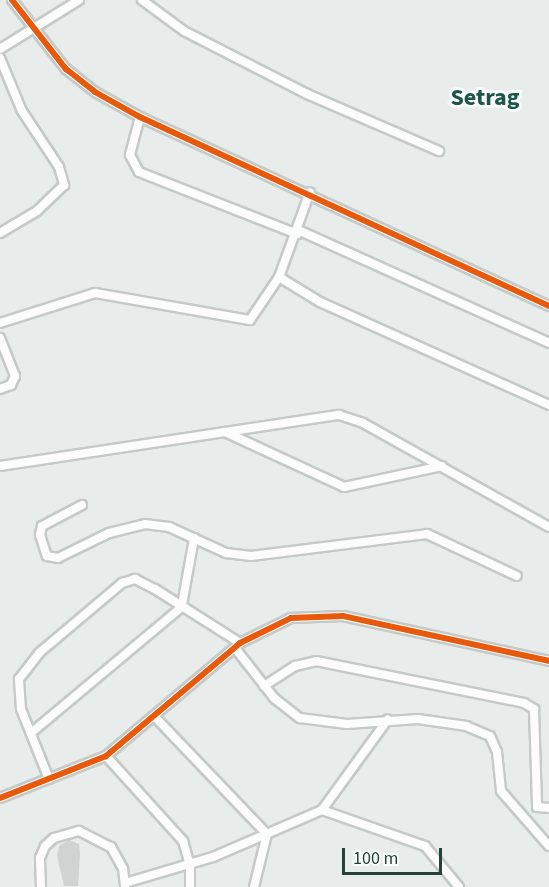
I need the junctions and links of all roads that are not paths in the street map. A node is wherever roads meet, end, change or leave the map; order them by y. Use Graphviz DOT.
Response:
graph roads {
  1 [pos="12,0"];
  2 [pos="79,0"];
  3 [pos="142,0"];
  4 [pos="35,30"];
  5 [pos="0,49"];
  6 [pos="0,58"];
  7 [pos="140,117"];
  8 [pos="439,151"];
  9 [pos="310,192"];
  10 [pos="297,232"];
  11 [pos="0,233"];
  12 [pos="279,277"];
  13 [pos="549,306"];
  14 [pos="0,323"];
  15 [pos="0,338"];
  16 [pos="549,343"];
  17 [pos="0,389"];
  18 [pos="549,405"];
  19 [pos="225,432"];
  20 [pos="0,466"];
  21 [pos="442,466"];
  22 [pos="82,505"];
  23 [pos="549,527"];
  24 [pos="194,538"];
  25 [pos="517,576"];
  26 [pos="183,605"];
  27 [pos="237,645"];
  28 [pos="549,661"];
  29 [pos="264,686"];
  30 [pos="155,717"];
  31 [pos="388,719"];
  32 [pos="31,734"];
  33 [pos="106,756"];
  34 [pos="49,779"];
  35 [pos="0,798"];
  36 [pos="549,808"];
  37 [pos="322,810"];
  38 [pos="267,834"];
  39 [pos="549,846"];
  40 [pos="190,865"];
  41 [pos="125,885"];
  42 [pos="41,887"];
  43 [pos="190,887"];
  44 [pos="254,887"];
  45 [pos="459,887"];
  1 -- 4 [label="street"];
  2 -- 4 [label="street"];
  3 -- 8 [label="street"];
  4 -- 5 [label="street"];
  4 -- 7 [label="street"];
  6 -- 11 [label="street"];
  7 -- 9 [label="street"];
  7 -- 10 [label="street"];
  9 -- 10 [label="street"];
  9 -- 13 [label="street"];
  10 -- 12 [label="street"];
  10 -- 16 [label="street"];
  12 -- 14 [label="street"];
  12 -- 18 [label="street"];
  15 -- 17 [label="street"];
  19 -- 20 [label="street"];
  19 -- 21 [label="street"];
  19 -- 21 [label="street"];
  21 -- 23 [label="street"];
  22 -- 24 [label="street"];
  24 -- 25 [label="street"];
  24 -- 26 [label="street"];
  26 -- 27 [label="street"];
  26 -- 32 [label="street"];
  26 -- 32 [label="street"];
  27 -- 28 [label="street"];
  27 -- 29 [label="street"];
  27 -- 30 [label="street"];
  29 -- 31 [label="street"];
  29 -- 36 [label="street"];
  30 -- 33 [label="street"];
  30 -- 38 [label="street"];
  31 -- 37 [label="street"];
  31 -- 39 [label="street"];
  32 -- 34 [label="street"];
  33 -- 34 [label="street"];
  33 -- 40 [label="street"];
  34 -- 35 [label="street"];
  37 -- 38 [label="street"];
  37 -- 45 [label="street"];
  38 -- 40 [label="street"];
  38 -- 44 [label="street"];
  40 -- 41 [label="street"];
  40 -- 43 [label="street"];
  41 -- 42 [label="street"];
}
